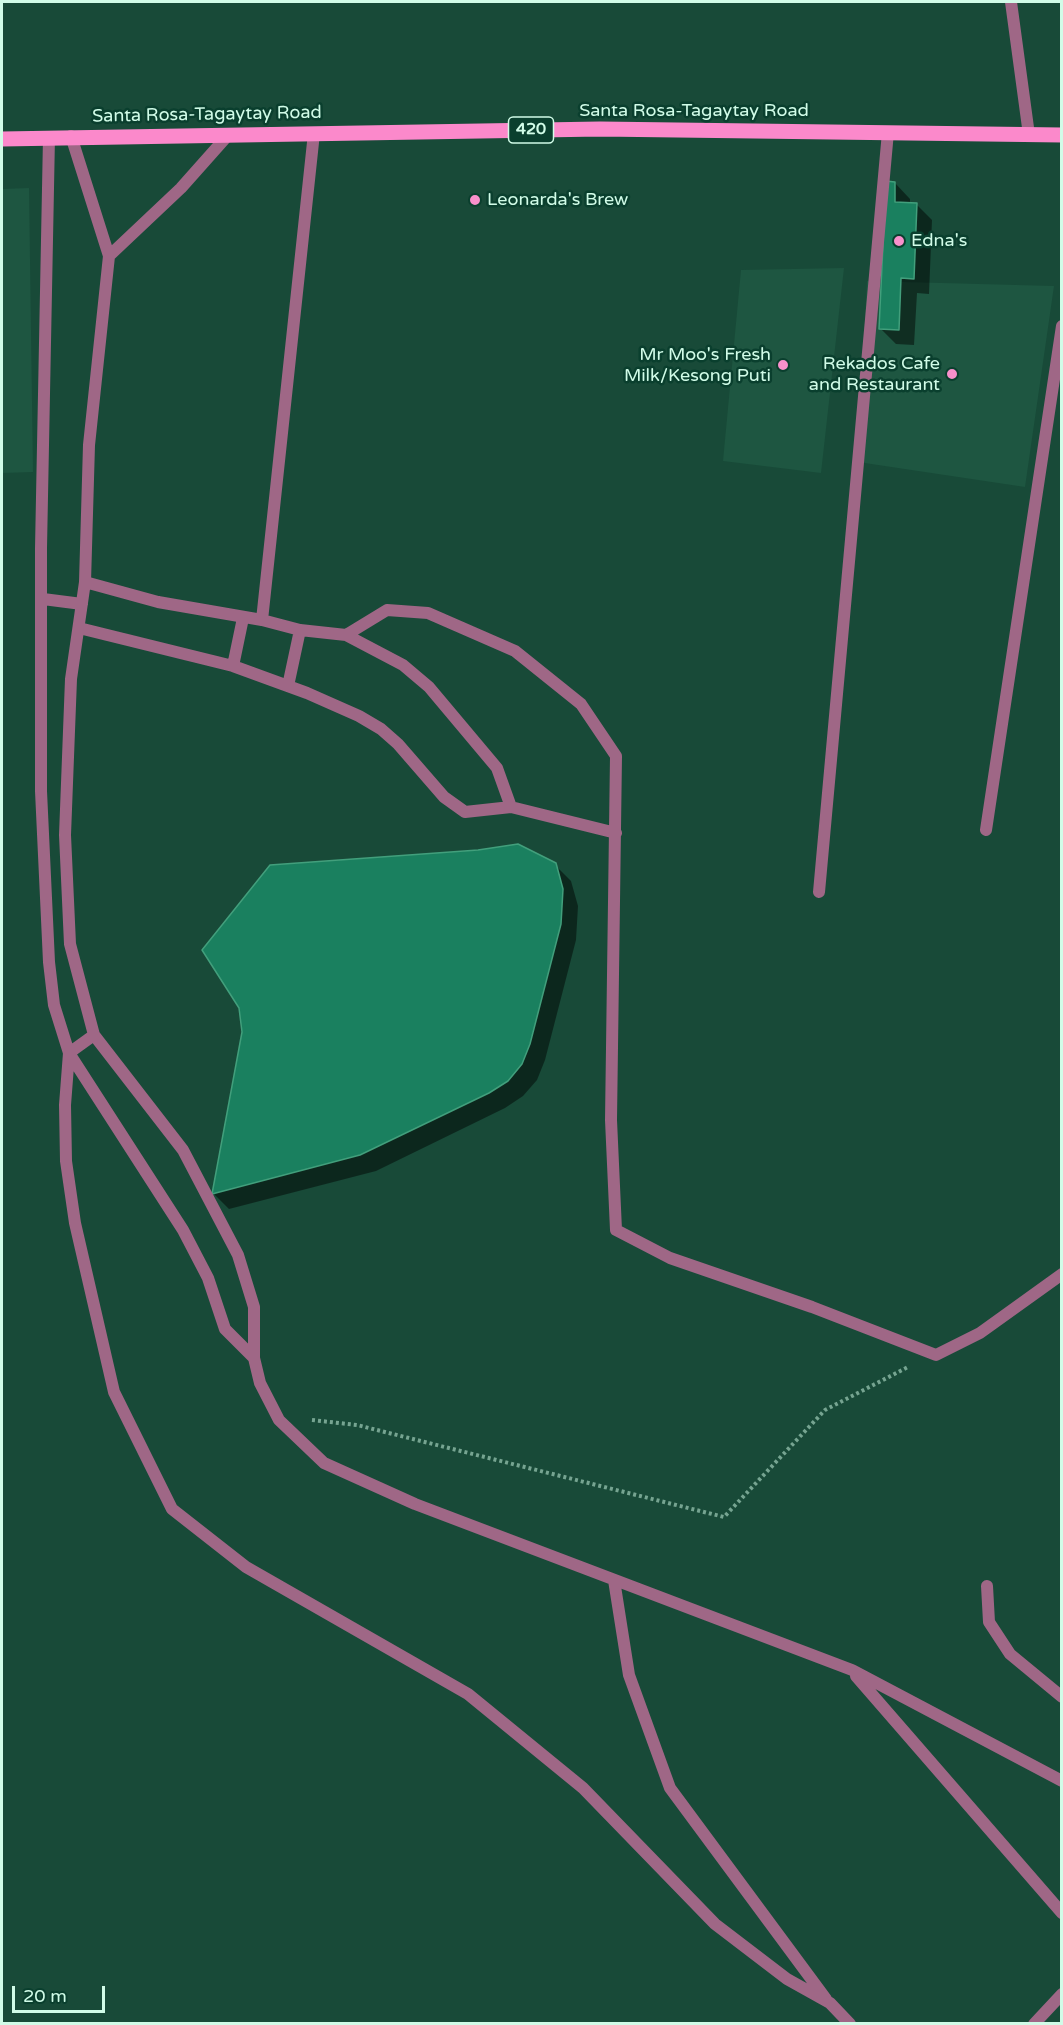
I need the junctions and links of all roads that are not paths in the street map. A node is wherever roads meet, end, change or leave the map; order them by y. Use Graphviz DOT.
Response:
graph roads {
  1 [pos="1011,2"];
  2 [pos="888,132"];
  3 [pos="314,133"];
  4 [pos="229,134"];
  5 [pos="1029,135"];
  6 [pos="1062,135"];
  7 [pos="49,136"];
  8 [pos="71,136"];
  9 [pos="2,138"];
  10 [pos="109,256"];
  11 [pos="1062,326"];
  12 [pos="85,582"];
  13 [pos="43,599"];
  14 [pos="82,604"];
  15 [pos="243,618"];
  16 [pos="262,620"];
  17 [pos="79,628"];
  18 [pos="300,630"];
  19 [pos="346,635"];
  20 [pos="233,666"];
  21 [pos="288,686"];
  22 [pos="511,807"];
  23 [pos="986,830"];
  24 [pos="616,833"];
  25 [pos="819,892"];
  26 [pos="94,1035"];
  27 [pos="69,1053"];
  28 [pos="1062,1274"];
  29 [pos="254,1358"];
  30 [pos="614,1580"];
  31 [pos="987,1586"];
  32 [pos="852,1670"];
  33 [pos="1062,1697"];
  34 [pos="1062,1781"];
  35 [pos="1062,1913"];
  36 [pos="1062,1994"];
  37 [pos="830,2003"];
  38 [pos="850,2024"];
  39 [pos="1034,2024"];
  1 -- 5 [label="lane"];
  2 -- 3 [label="main road, Santa Rosa-Tagaytay Road / 420"];
  2 -- 5 [label="main road, Santa Rosa-Tagaytay Road / 420"];
  2 -- 25 [label="lane"];
  3 -- 4 [label="main road, Santa Rosa-Tagaytay Road / 420"];
  3 -- 16 [label="lane"];
  4 -- 8 [label="main road, Santa Rosa-Tagaytay Road / 420"];
  4 -- 10 [label="lane"];
  5 -- 6 [label="main road, Santa Rosa-Tagaytay Road / 420"];
  7 -- 8 [label="main road, Santa Rosa-Tagaytay Road / 420"];
  7 -- 9 [label="main road, Santa Rosa-Tagaytay Road / 420"];
  7 -- 13 [label="lane"];
  8 -- 10 [label="lane"];
  10 -- 12 [label="lane"];
  11 -- 23 [label="lane"];
  12 -- 14 [label="lane"];
  12 -- 15 [label="lane"];
  13 -- 14 [label="lane"];
  13 -- 27 [label="lane"];
  14 -- 17 [label="lane"];
  15 -- 16 [label="lane"];
  15 -- 20 [label="lane"];
  16 -- 18 [label="lane"];
  17 -- 20 [label="lane"];
  17 -- 26 [label="lane"];
  18 -- 19 [label="lane"];
  18 -- 21 [label="lane"];
  19 -- 22 [label="lane"];
  19 -- 24 [label="lane"];
  20 -- 21 [label="lane"];
  21 -- 22 [label="lane"];
  22 -- 24 [label="lane"];
  24 -- 28 [label="lane"];
  26 -- 27 [label="lane"];
  26 -- 29 [label="lane"];
  27 -- 29 [label="lane"];
  27 -- 37 [label="lane"];
  29 -- 30 [label="lane"];
  30 -- 32 [label="lane"];
  30 -- 37 [label="lane"];
  31 -- 33 [label="lane"];
  32 -- 34 [label="lane"];
  32 -- 35 [label="lane"];
  36 -- 39 [label="lane"];
  37 -- 38 [label="lane"];
}
